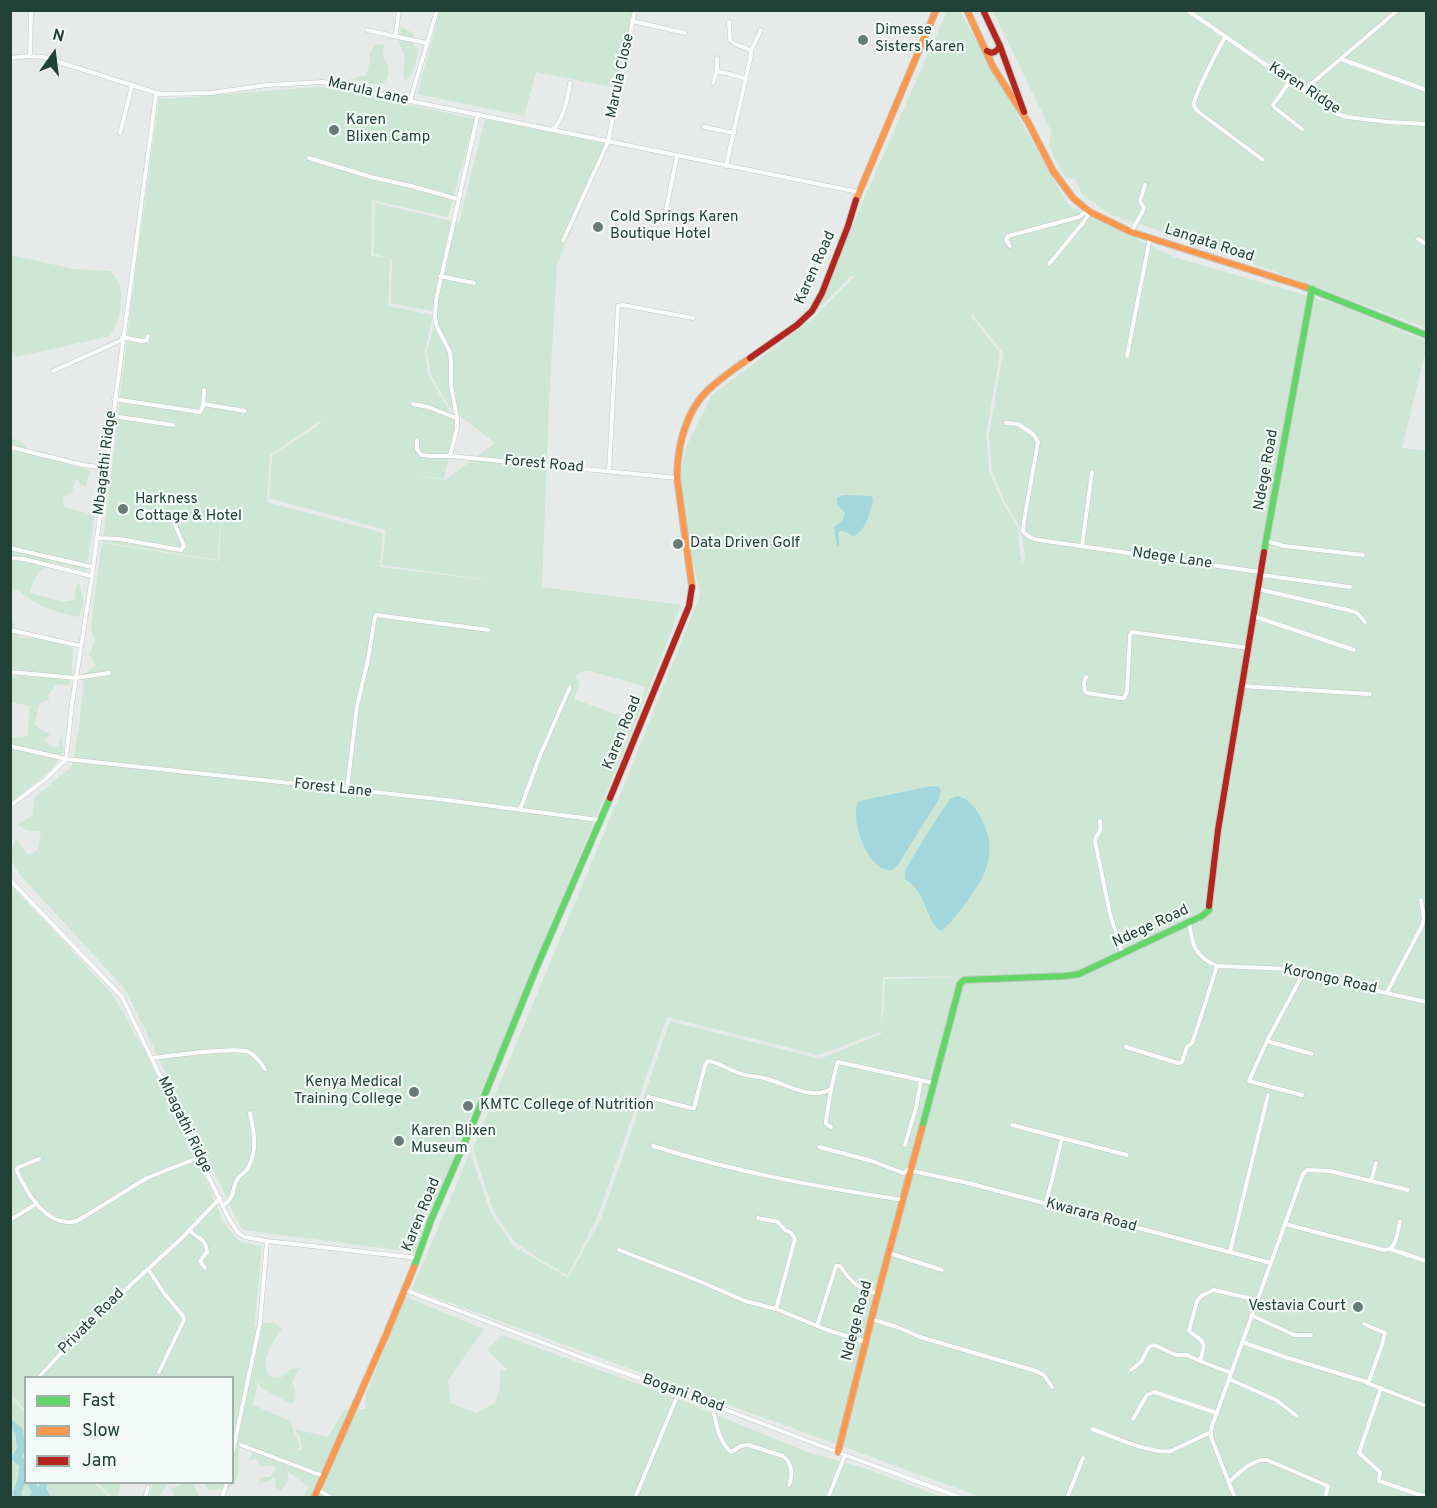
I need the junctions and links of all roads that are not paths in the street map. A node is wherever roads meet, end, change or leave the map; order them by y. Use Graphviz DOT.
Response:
graph roads {
  1 [pos="31,10"];
  2 [pos="399,10"];
  3 [pos="437,10"];
  4 [pos="635,10"];
  5 [pos="936,10"];
  6 [pos="967,10"];
  7 [pos="983,10"];
  8 [pos="1186,10"];
  9 [pos="1398,10"];
  10 [pos="633,21"];
  11 [pos="729,22"];
  12 [pos="368,30"];
  13 [pos="761,30"];
  14 [pos="685,33"];
  15 [pos="393,36"];
  16 [pos="1225,37"];
  17 [pos="427,43"];
  18 [pos="1000,46"];
  19 [pos="751,51"];
  20 [pos="987,51"];
  21 [pos="30,56"];
  22 [pos="10,58"];
  23 [pos="1341,59"];
  24 [pos="718,61"];
  25 [pos="717,71"];
  26 [pos="1290,81"];
  27 [pos="746,82"];
  28 [pos="570,83"];
  29 [pos="713,83"];
  30 [pos="132,86"];
  31 [pos="1304,90"];
  32 [pos="1426,90"];
  33 [pos="156,94"];
  34 [pos="410,101"];
  35 [pos="478,114"];
  36 [pos="1028,122"];
  37 [pos="1426,124"];
  38 [pos="704,127"];
  39 [pos="1302,129"];
  40 [pos="553,130"];
  41 [pos="120,133"];
  42 [pos="734,133"];
  43 [pos="608,142"];
  44 [pos="677,156"];
  45 [pos="309,158"];
  46 [pos="1263,160"];
  47 [pos="726,166"];
  48 [pos="1145,185"];
  49 [pos="858,192"];
  50 [pos="458,199"];
  51 [pos="1089,211"];
  52 [pos="665,215"];
  53 [pos="1131,232"];
  54 [pos="1150,237"];
  55 [pos="1418,239"];
  56 [pos="563,241"];
  57 [pos="1426,244"];
  58 [pos="1010,246"];
  59 [pos="1049,264"];
  60 [pos="441,276"];
  61 [pos="474,283"];
  62 [pos="1312,289"];
  63 [pos="693,318"];
  64 [pos="1426,335"];
  65 [pos="148,336"];
  66 [pos="122,339"];
  67 [pos="1128,356"];
  68 [pos="53,371"];
  69 [pos="204,390"];
  70 [pos="114,399"];
  71 [pos="203,404"];
  72 [pos="413,404"];
  73 [pos="245,411"];
  74 [pos="113,416"];
  75 [pos="457,418"];
  76 [pos="1006,423"];
  77 [pos="173,425"];
  78 [pos="417,440"];
  79 [pos="10,447"];
  80 [pos="450,456"];
  81 [pos="106,468"];
  82 [pos="609,471"];
  83 [pos="1092,472"];
  84 [pos="677,478"];
  85 [pos="172,517"];
  86 [pos="96,538"];
  87 [pos="1266,541"];
  88 [pos="1082,546"];
  89 [pos="10,548"];
  90 [pos="1363,555"];
  91 [pos="10,558"];
  92 [pos="92,567"];
  93 [pos="1261,574"];
  94 [pos="92,576"];
  95 [pos="1350,587"];
  96 [pos="1258,589"];
  97 [pos="1253,616"];
  98 [pos="1365,622"];
  99 [pos="10,630"];
  100 [pos="489,630"];
  101 [pos="81,646"];
  102 [pos="1249,648"];
  103 [pos="1354,650"];
  104 [pos="10,672"];
  105 [pos="109,674"];
  106 [pos="1086,677"];
  107 [pos="76,678"];
  108 [pos="1241,686"];
  109 [pos="570,687"];
  110 [pos="1370,694"];
  111 [pos="10,746"];
  112 [pos="66,759"];
  113 [pos="347,790"];
  114 [pos="10,806"];
  115 [pos="520,810"];
  116 [pos="599,820"];
  117 [pos="1100,821"];
  118 [pos="10,880"];
  119 [pos="1421,900"];
  120 [pos="1189,922"];
  121 [pos="1122,953"];
  122 [pos="1217,966"];
  123 [pos="1303,974"];
  124 [pos="1387,992"];
  125 [pos="1426,1002"];
  126 [pos="1267,1041"];
  127 [pos="1126,1047"];
  128 [pos="1312,1054"];
  129 [pos="152,1058"];
  130 [pos="266,1069"];
  131 [pos="921,1080"];
  132 [pos="933,1083"];
  133 [pos="831,1089"];
  134 [pos="1268,1095"];
  135 [pos="1302,1095"];
  136 [pos="648,1097"];
  137 [pos="250,1113"];
  138 [pos="1012,1125"];
  139 [pos="831,1127"];
  140 [pos="1062,1138"];
  141 [pos="905,1144"];
  142 [pos="653,1146"];
  143 [pos="819,1147"];
  144 [pos="1128,1155"];
  145 [pos="200,1157"];
  146 [pos="39,1159"];
  147 [pos="1376,1163"];
  148 [pos="911,1171"];
  149 [pos="1371,1181"];
  150 [pos="1408,1190"];
  151 [pos="220,1198"];
  152 [pos="903,1200"];
  153 [pos="36,1204"];
  154 [pos="1046,1204"];
  155 [pos="223,1206"];
  156 [pos="759,1218"];
  157 [pos="10,1220"];
  158 [pos="1400,1221"];
  159 [pos="1285,1224"];
  160 [pos="190,1230"];
  161 [pos="267,1240"];
  162 [pos="619,1250"];
  163 [pos="1390,1250"];
  164 [pos="1230,1252"];
  165 [pos="889,1253"];
  166 [pos="418,1258"];
  167 [pos="1426,1261"];
  168 [pos="1271,1263"];
  169 [pos="205,1268"];
  170 [pos="148,1269"];
  171 [pos="942,1270"];
  172 [pos="405,1290"];
  173 [pos="878,1293"];
  174 [pos="1257,1300"];
  175 [pos="776,1309"];
  176 [pos="1251,1315"];
  177 [pos="871,1319"];
  178 [pos="1364,1324"];
  179 [pos="818,1326"];
  180 [pos="1311,1335"];
  181 [pos="866,1342"];
  182 [pos="1242,1342"];
  183 [pos="1200,1361"];
  184 [pos="1131,1370"];
  185 [pos="159,1372"];
  186 [pos="1231,1373"];
  187 [pos="39,1376"];
  188 [pos="1229,1379"];
  189 [pos="1367,1382"];
  190 [pos="1052,1388"];
  191 [pos="1381,1388"];
  192 [pos="679,1392"];
  193 [pos="712,1405"];
  194 [pos="1426,1406"];
  195 [pos="1217,1413"];
  196 [pos="1297,1416"];
  197 [pos="1133,1419"];
  198 [pos="1092,1429"];
  199 [pos="1211,1432"];
  200 [pos="234,1443"];
  201 [pos="241,1445"];
  202 [pos="841,1454"];
  203 [pos="1083,1458"];
  204 [pos="323,1476"];
  205 [pos="1229,1482"];
  206 [pos="789,1485"];
  207 [pos="148,1487"];
  208 [pos="318,1490"];
  209 [pos="145,1497"];
  210 [pos="314,1497"];
  211 [pos="332,1497"];
  212 [pos="635,1497"];
  213 [pos="828,1497"];
  214 [pos="962,1497"];
  215 [pos="1067,1497"];
  216 [pos="1235,1497"];
  217 [pos="1325,1497"];
  218 [pos="1426,1497"];
  1 -- 21 [label="street"];
  2 -- 15 [label="street"];
  3 -- 17 [label="street"];
  4 -- 10 [label="street, Marula Close"];
  5 -- 49 [label="street, Karen Road"];
  6 -- 20 [label="street, Langata Road"];
  7 -- 18 [label="street, Langata Road"];
  8 -- 16 [label="street, Karen Ridge"];
  9 -- 23 [label="street"];
  10 -- 14 [label="street"];
  10 -- 43 [label="street, Marula Close"];
  11 -- 19 [label="street"];
  12 -- 15 [label="street"];
  13 -- 19 [label="street"];
  15 -- 17 [label="street"];
  16 -- 26 [label="street, Karen Ridge"];
  16 -- 46 [label="street"];
  17 -- 34 [label="street"];
  18 -- 20 [label="street"];
  18 -- 36 [label="street, Langata Road"];
  19 -- 27 [label="street"];
  20 -- 36 [label="street, Langata Road"];
  21 -- 22 [label="street, Marula Lane"];
  21 -- 30 [label="street, Marula Lane"];
  23 -- 31 [label="street"];
  23 -- 32 [label="street"];
  24 -- 25 [label="street"];
  25 -- 27 [label="street"];
  25 -- 29 [label="street"];
  26 -- 31 [label="street, Karen Ridge"];
  26 -- 39 [label="street"];
  27 -- 42 [label="street"];
  28 -- 40 [label="street"];
  30 -- 33 [label="street, Marula Lane"];
  30 -- 41 [label="street"];
  31 -- 37 [label="street, Karen Ridge"];
  33 -- 34 [label="street, Marula Lane"];
  33 -- 66 [label="street, Mbagathi Ridge"];
  34 -- 35 [label="street, Marula Lane"];
  35 -- 40 [label="street, Marula Lane"];
  35 -- 50 [label="street"];
  36 -- 51 [label="street, Langata Road"];
  38 -- 42 [label="street"];
  40 -- 43 [label="street, Marula Lane"];
  42 -- 47 [label="street"];
  43 -- 44 [label="street, Marula Lane"];
  43 -- 56 [label="street, Marula Close"];
  44 -- 47 [label="street, Marula Lane"];
  44 -- 52 [label="street"];
  45 -- 50 [label="street"];
  47 -- 49 [label="street, Marula Lane"];
  48 -- 53 [label="street"];
  49 -- 84 [label="street, Karen Road"];
  50 -- 60 [label="street"];
  51 -- 53 [label="street, Langata Road"];
  51 -- 58 [label="street"];
  51 -- 59 [label="street"];
  53 -- 54 [label="street, Langata Road"];
  54 -- 62 [label="street, Langata Road"];
  54 -- 67 [label="street"];
  55 -- 57 [label="street"];
  60 -- 61 [label="street"];
  60 -- 75 [label="street"];
  62 -- 64 [label="street, Langata Road"];
  62 -- 87 [label="street, Ndege Road"];
  63 -- 82 [label="street"];
  65 -- 66 [label="street"];
  66 -- 68 [label="street"];
  66 -- 70 [label="street, Mbagathi Ridge"];
  69 -- 71 [label="street"];
  70 -- 71 [label="street"];
  70 -- 74 [label="street, Mbagathi Ridge"];
  71 -- 73 [label="street"];
  72 -- 75 [label="street"];
  74 -- 77 [label="street"];
  74 -- 81 [label="street, Mbagathi Ridge"];
  75 -- 80 [label="street"];
  76 -- 88 [label="street, Ndege Lane"];
  78 -- 80 [label="street, Forest Road"];
  79 -- 81 [label="street"];
  80 -- 82 [label="street, Forest Road"];
  81 -- 86 [label="street, Mbagathi Ridge"];
  82 -- 84 [label="street, Forest Road"];
  83 -- 88 [label="street"];
  84 -- 116 [label="street, Karen Road"];
  85 -- 86 [label="street"];
  86 -- 92 [label="street, Mbagathi Ridge"];
  87 -- 90 [label="street"];
  87 -- 93 [label="street, Ndege Road"];
  88 -- 93 [label="street, Ndege Lane"];
  89 -- 92 [label="street"];
  91 -- 94 [label="street"];
  92 -- 94 [label="street, Mbagathi Ridge"];
  93 -- 95 [label="street, Ndege Lane"];
  93 -- 96 [label="street, Ndege Road"];
  94 -- 101 [label="street, Mbagathi Ridge"];
  96 -- 97 [label="street, Ndege Road"];
  96 -- 98 [label="street"];
  97 -- 102 [label="street, Ndege Road"];
  97 -- 103 [label="street"];
  99 -- 101 [label="street"];
  100 -- 113 [label="street"];
  101 -- 107 [label="street, Mbagathi Ridge"];
  102 -- 106 [label="street"];
  102 -- 108 [label="street, Ndege Road"];
  104 -- 107 [label="street"];
  105 -- 107 [label="street"];
  107 -- 112 [label="street, Mbagathi Ridge"];
  108 -- 110 [label="street"];
  108 -- 120 [label="street, Ndege Road"];
  109 -- 115 [label="street"];
  111 -- 112 [label="street, Forest Lane"];
  112 -- 113 [label="street, Forest Lane"];
  112 -- 114 [label="street"];
  113 -- 115 [label="street, Forest Lane"];
  115 -- 116 [label="street, Forest Lane"];
  116 -- 166 [label="street, Karen Road"];
  117 -- 121 [label="street"];
  118 -- 129 [label="street, Mbagathi Ridge"];
  119 -- 124 [label="street"];
  120 -- 121 [label="street, Ndege Road"];
  120 -- 122 [label="street"];
  121 -- 132 [label="street, Ndege Road"];
  122 -- 123 [label="street, Korongo Road"];
  122 -- 127 [label="street"];
  123 -- 124 [label="street, Korongo Road"];
  123 -- 126 [label="street"];
  124 -- 125 [label="street, Korongo Road"];
  126 -- 128 [label="street"];
  126 -- 135 [label="street"];
  129 -- 130 [label="street"];
  129 -- 145 [label="street, Mbagathi Ridge"];
  131 -- 132 [label="street"];
  131 -- 133 [label="street"];
  131 -- 141 [label="street"];
  132 -- 148 [label="street, Ndege Road"];
  133 -- 136 [label="street"];
  133 -- 139 [label="street"];
  134 -- 164 [label="street"];
  137 -- 155 [label="street"];
  138 -- 140 [label="street"];
  140 -- 144 [label="street"];
  140 -- 154 [label="street"];
  142 -- 152 [label="street"];
  143 -- 148 [label="street, Kwarara Road"];
  145 -- 151 [label="street, Mbagathi Ridge"];
  145 -- 153 [label="street"];
  146 -- 153 [label="street"];
  147 -- 149 [label="street"];
  148 -- 152 [label="street, Ndege Road"];
  148 -- 154 [label="street, Kwarara Road"];
  149 -- 150 [label="street"];
  149 -- 159 [label="street"];
  151 -- 155 [label="street, Mbagathi Ridge"];
  151 -- 160 [label="street, Private Road"];
  152 -- 165 [label="street, Ndege Road"];
  153 -- 157 [label="street"];
  154 -- 164 [label="street, Kwarara Road"];
  155 -- 161 [label="street, Mbagathi Ridge"];
  156 -- 175 [label="street"];
  158 -- 163 [label="street"];
  159 -- 163 [label="street"];
  159 -- 168 [label="street"];
  160 -- 169 [label="street"];
  160 -- 170 [label="street, Private Road"];
  161 -- 166 [label="street, Mbagathi Ridge"];
  161 -- 200 [label="street"];
  162 -- 175 [label="street"];
  163 -- 167 [label="street"];
  164 -- 168 [label="street, Kwarara Road"];
  165 -- 171 [label="street"];
  165 -- 173 [label="street, Ndege Road"];
  166 -- 172 [label="street, Karen Road"];
  168 -- 174 [label="street"];
  170 -- 185 [label="street"];
  170 -- 187 [label="street, Private Road"];
  172 -- 192 [label="street, Bogani Road"];
  172 -- 204 [label="street, Karen Road"];
  173 -- 177 [label="street, Ndege Road"];
  173 -- 179 [label="street"];
  174 -- 176 [label="street"];
  174 -- 183 [label="street"];
  175 -- 179 [label="street"];
  176 -- 180 [label="street"];
  176 -- 182 [label="street"];
  177 -- 181 [label="street, Ndege Road"];
  177 -- 190 [label="street"];
  178 -- 189 [label="street"];
  179 -- 181 [label="street"];
  181 -- 202 [label="street, Ndege Road"];
  182 -- 186 [label="street"];
  182 -- 189 [label="street"];
  183 -- 184 [label="street"];
  183 -- 186 [label="street"];
  186 -- 188 [label="street"];
  188 -- 195 [label="street"];
  188 -- 196 [label="street"];
  189 -- 191 [label="street"];
  191 -- 194 [label="street"];
  191 -- 218 [label="street"];
  192 -- 193 [label="street, Bogani Road"];
  192 -- 212 [label="street"];
  193 -- 202 [label="street, Bogani Road"];
  193 -- 206 [label="street"];
  195 -- 197 [label="street"];
  195 -- 199 [label="street"];
  198 -- 199 [label="street"];
  199 -- 205 [label="street"];
  201 -- 204 [label="street"];
  202 -- 213 [label="street"];
  202 -- 214 [label="street, Bogani Road"];
  203 -- 215 [label="street"];
  204 -- 208 [label="street, Karen Road"];
  205 -- 216 [label="street"];
  205 -- 217 [label="street"];
  207 -- 209 [label="street"];
  208 -- 210 [label="street, Karen Road"];
  208 -- 211 [label="street"];
}
